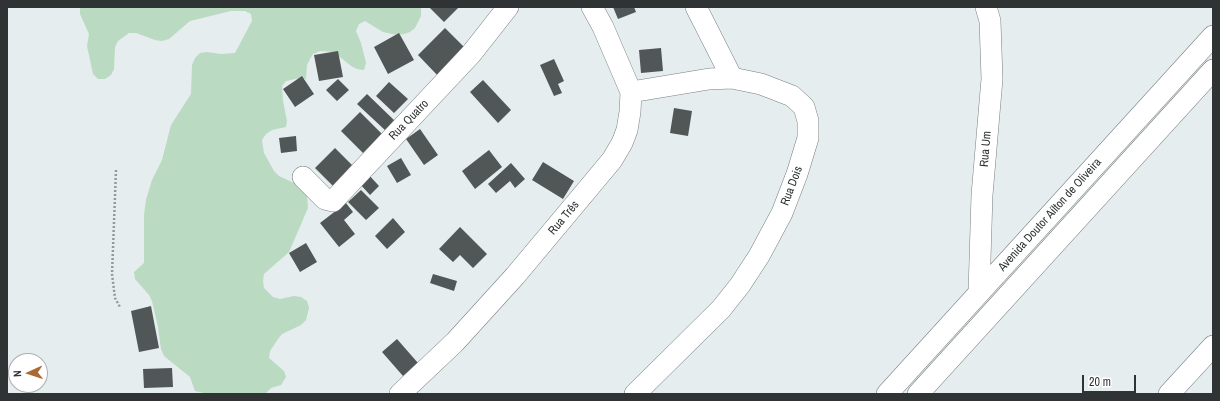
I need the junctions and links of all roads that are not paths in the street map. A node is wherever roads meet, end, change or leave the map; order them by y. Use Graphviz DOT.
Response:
graph roads {
  1 [pos="508,7"];
  2 [pos="592,7"];
  3 [pos="696,7"];
  4 [pos="986,7"];
  5 [pos="1213,36"];
  6 [pos="1213,70"];
  7 [pos="732,78"];
  8 [pos="631,92"];
  9 [pos="303,177"];
  10 [pos="979,292"];
  11 [pos="1213,346"];
  12 [pos="400,394"];
  13 [pos="635,394"];
  14 [pos="887,394"];
  15 [pos="918,394"];
  16 [pos="1169,394"];
  1 -- 9 [label="street, Rua Quatro"];
  2 -- 8 [label="street, Rua Três"];
  3 -- 7 [label="street"];
  4 -- 10 [label="street, Rua Um"];
  5 -- 10 [label="street, Avenida Doutor Aílton de Oliveira"];
  6 -- 15 [label="street, Avenida Doutor Aílton de Oliveira"];
  7 -- 8 [label="street, Rua Dois"];
  7 -- 13 [label="street, Rua Dois"];
  8 -- 12 [label="street, Rua Três"];
  10 -- 14 [label="street, Avenida Doutor Aílton de Oliveira"];
  11 -- 16 [label="street"];
}
